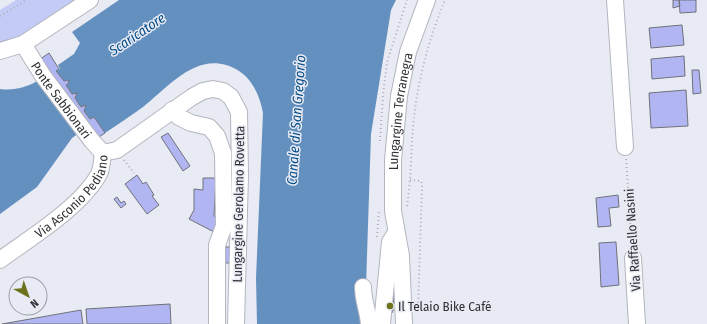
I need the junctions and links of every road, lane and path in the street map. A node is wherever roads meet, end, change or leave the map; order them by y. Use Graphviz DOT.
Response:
graph roads {
  1 [pos="27,0"];
  2 [pos="90,0"];
  3 [pos="427,0"];
  4 [pos="445,0"];
  5 [pos="615,0"];
  6 [pos="0,16"];
  7 [pos="23,44"];
  8 [pos="0,51"];
  9 [pos="223,91"];
  10 [pos="172,110"];
  11 [pos="625,152"];
  12 [pos="103,153"];
  13 [pos="122,156"];
  14 [pos="134,173"];
  15 [pos="410,180"];
  16 [pos="407,208"];
  17 [pos="396,230"];
  18 [pos="633,258"];
  19 [pos="0,260"];
  20 [pos="363,287"];
  21 [pos="418,315"];
  22 [pos="217,324"];
  23 [pos="236,324"];
  24 [pos="369,324"];
  25 [pos="382,324"];
  26 [pos="404,324"];
  27 [pos="638,324"];
  1 -- 6 [label="path"];
  2 -- 7 [label="street"];
  3 -- 17 [label="street, Lungargine Terranegra"];
  4 -- 15 [label="path"];
  5 -- 11 [label="street"];
  7 -- 8 [label="street"];
  7 -- 12 [label="street, Ponte Sabbionari"];
  9 -- 10 [label="street, Via Asconio Pediano"];
  9 -- 23 [label="street, Lungargine Gerolamo Rovetta"];
  10 -- 12 [label="street, Via Asconio Pediano"];
  10 -- 22 [label="street"];
  11 -- 18 [label="path, Via Raffaello Nasini"];
  12 -- 19 [label="street, Via Asconio Pediano"];
  13 -- 14 [label="path"];
  15 -- 16 [label="path"];
  15 -- 21 [label="path"];
  17 -- 25 [label="street, Lungargine Terranegra"];
  17 -- 26 [label="street"];
  18 -- 27 [label="street, Via Raffaello Nasini"];
  20 -- 24 [label="street"];
}
